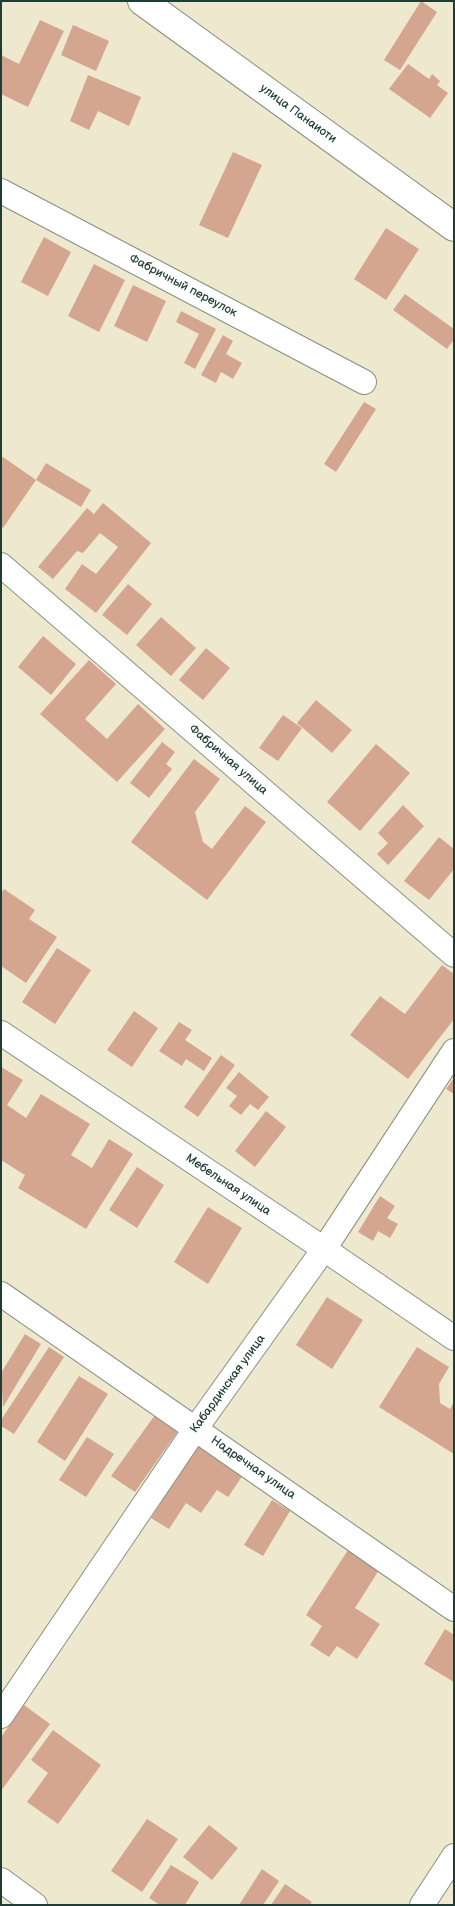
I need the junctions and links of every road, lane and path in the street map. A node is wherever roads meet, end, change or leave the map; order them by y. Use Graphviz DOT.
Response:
graph roads {
  1 [pos="142,1"];
  2 [pos="1,192"];
  3 [pos="454,227"];
  4 [pos="364,382"];
  5 [pos="1,565"];
  6 [pos="454,955"];
  7 [pos="1,1033"];
  8 [pos="454,1051"];
  9 [pos="324,1249"];
  10 [pos="1,1294"];
  11 [pos="454,1338"];
  12 [pos="196,1428"];
  13 [pos="454,1609"];
  14 [pos="1,1716"];
  15 [pos="454,1856"];
  16 [pos="1,1880"];
  17 [pos="34,1905"];
  18 [pos="422,1905"];
  1 -- 3 [label="street, улица Панаиоти"];
  2 -- 4 [label="street, Фабричный переулок"];
  5 -- 6 [label="street, Фабричная улица"];
  7 -- 9 [label="street, Мебельная улица"];
  8 -- 9 [label="street, Кабардинская улица"];
  9 -- 11 [label="street, Мебельная улица"];
  9 -- 12 [label="street, Кабардинская улица"];
  10 -- 12 [label="street, Надречная улица"];
  12 -- 13 [label="street, Надречная улица"];
  12 -- 14 [label="street, Кабардинская улица"];
  15 -- 18 [label="street"];
  16 -- 17 [label="street"];
}
